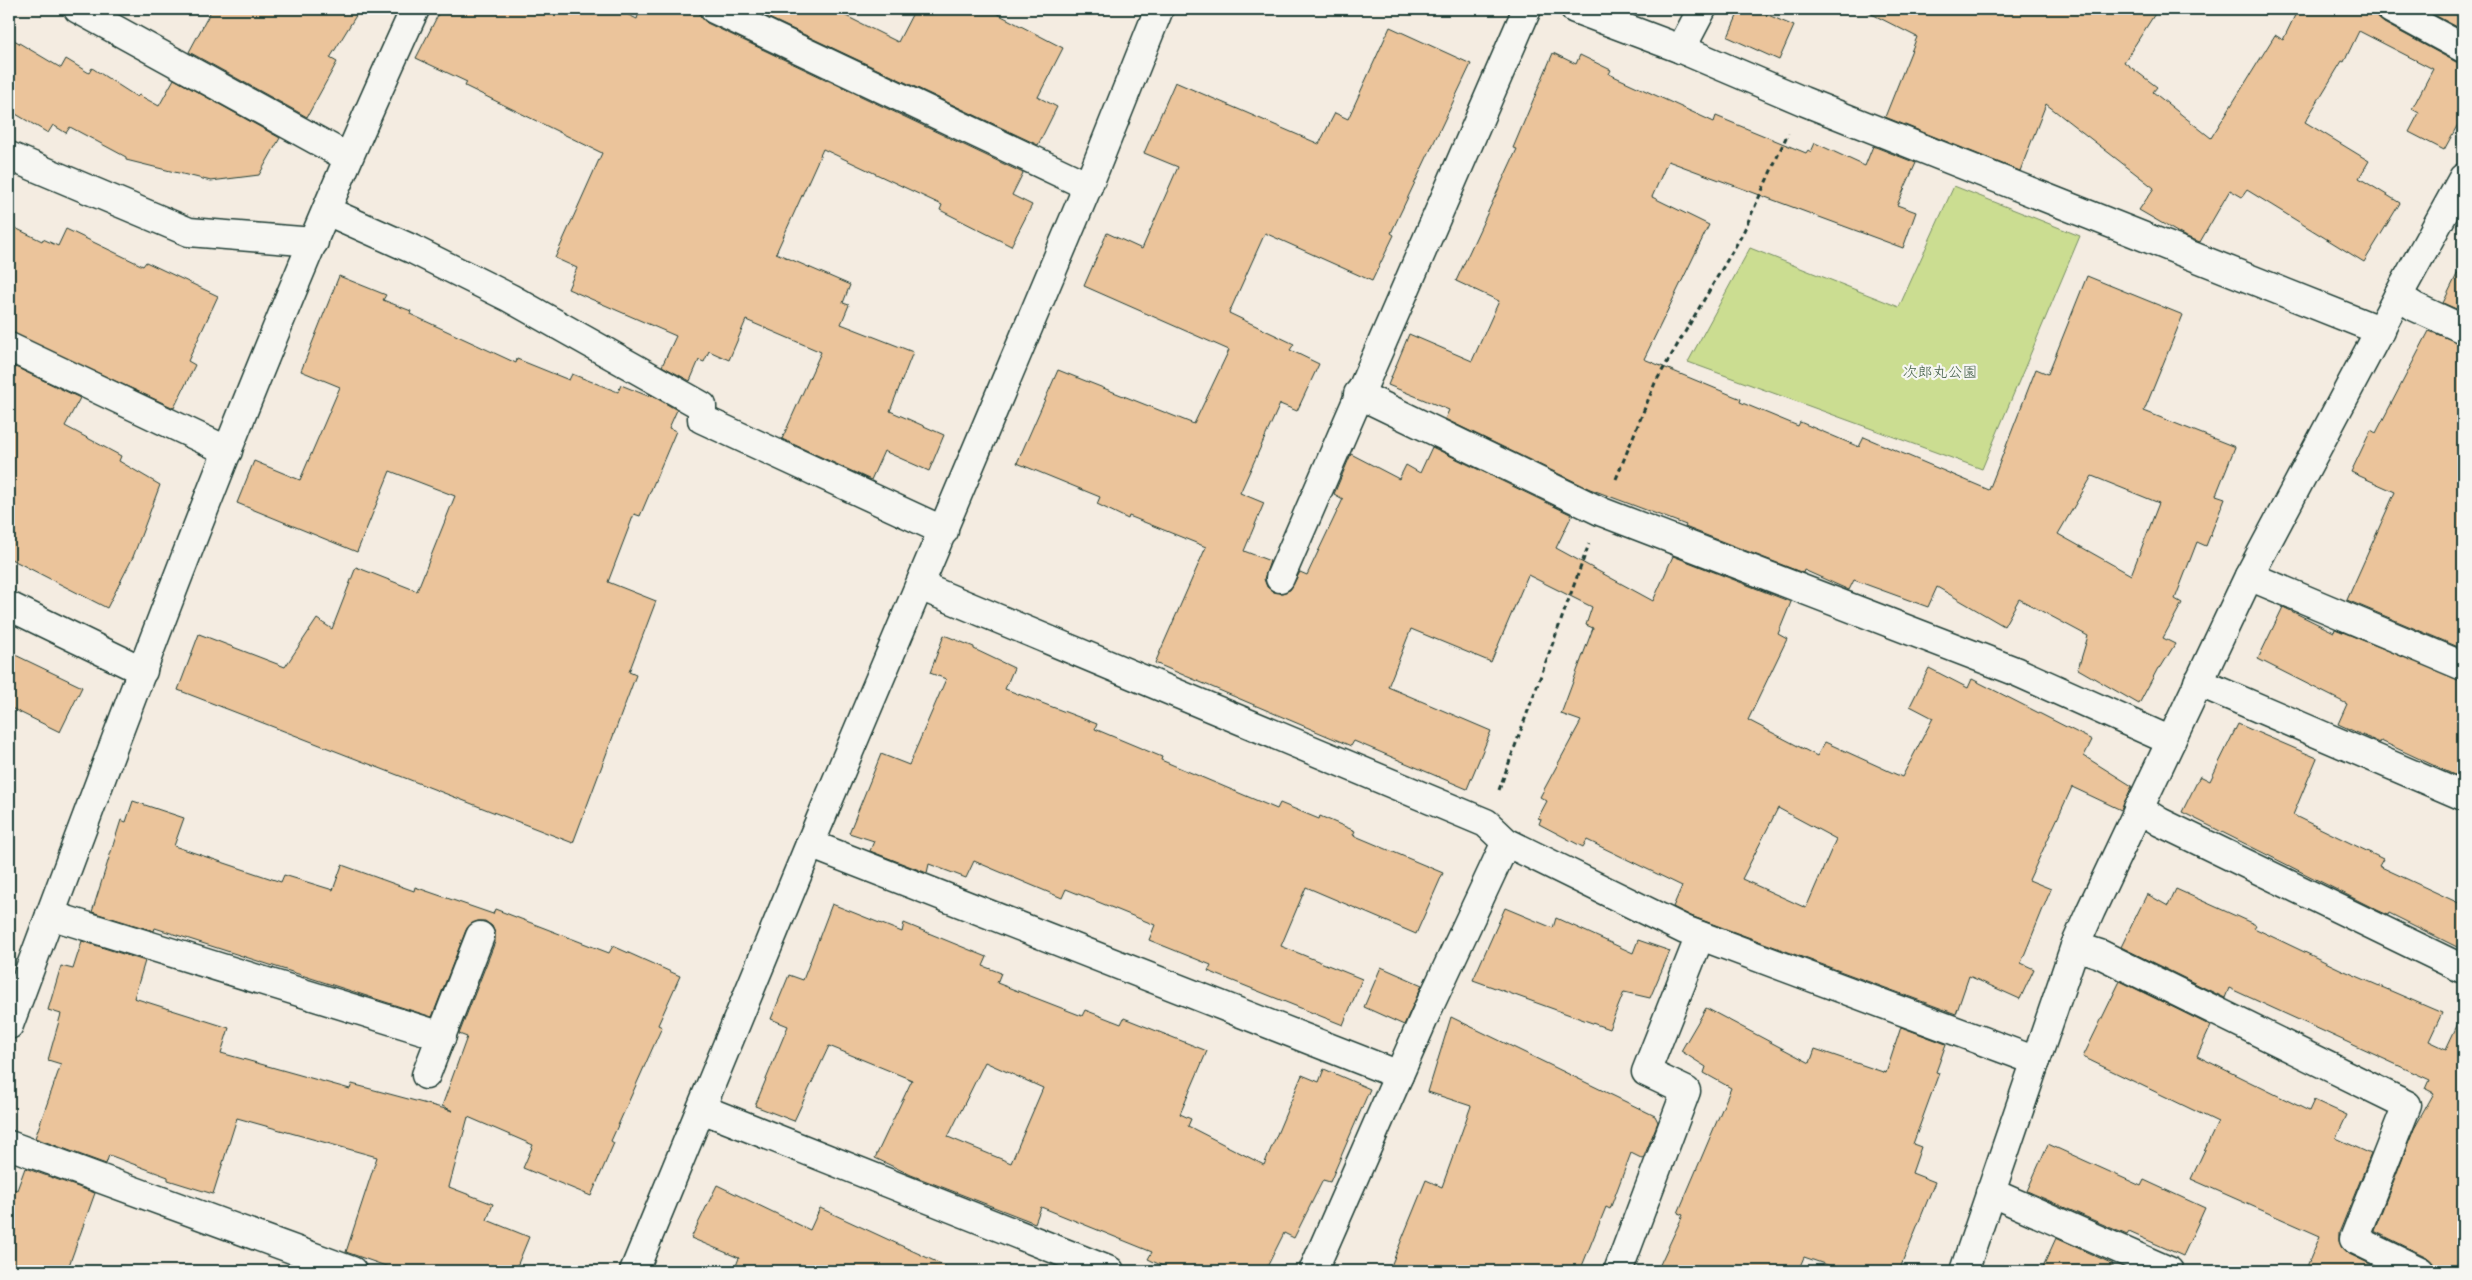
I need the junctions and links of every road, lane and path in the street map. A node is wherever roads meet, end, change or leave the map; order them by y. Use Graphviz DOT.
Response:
graph roads {
  1 [pos="78,9"];
  2 [pos="415,9"];
  3 [pos="714,9"];
  4 [pos="1159,9"];
  5 [pos="1527,9"];
  6 [pos="1575,9"];
  7 [pos="1702,9"];
  8 [pos="2392,9"];
  9 [pos="2463,48"];
  10 [pos="1681,49"];
  11 [pos="1803,101"];
  12 [pos="9,156"];
  13 [pos="347,157"];
  14 [pos="2463,178"];
  15 [pos="1088,186"];
  16 [pos="327,212"];
  17 [pos="314,242"];
  18 [pos="2398,296"];
  19 [pos="2463,329"];
  20 [pos="2381,331"];
  21 [pos="9,348"];
  22 [pos="1358,394"];
  23 [pos="228,452"];
  24 [pos="1602,512"];
  25 [pos="944,531"];
  26 [pos="2249,576"];
  27 [pos="1280,578"];
  28 [pos="920,586"];
  29 [pos="9,606"];
  30 [pos="2463,666"];
  31 [pos="142,671"];
  32 [pos="2198,682"];
  33 [pos="2171,741"];
  34 [pos="2463,796"];
  35 [pos="2138,808"];
  36 [pos="1486,823"];
  37 [pos="1506,842"];
  38 [pos="810,844"];
  39 [pos="50,915"];
  40 [pos="480,936"];
  41 [pos="1700,936"];
  42 [pos="2075,946"];
  43 [pos="2463,969"];
  44 [pos="9,1025"];
  45 [pos="442,1036"];
  46 [pos="2036,1061"];
  47 [pos="426,1075"];
  48 [pos="1399,1075"];
  49 [pos="702,1109"];
  50 [pos="9,1145"];
  51 [pos="1990,1192"];
  52 [pos="352,1271"];
  53 [pos="634,1271"];
  54 [pos="1110,1271"];
  55 [pos="1313,1271"];
  56 [pos="1618,1271"];
  57 [pos="1964,1271"];
  58 [pos="2169,1271"];
  59 [pos="2420,1271"];
  1 -- 13 [label="street"];
  2 -- 13 [label="street"];
  3 -- 15 [label="street"];
  4 -- 15 [label="street"];
  5 -- 22 [label="street"];
  6 -- 10 [label="street"];
  7 -- 10 [label="street"];
  8 -- 9 [label="street"];
  10 -- 11 [label="street"];
  11 -- 20 [label="street"];
  11 -- 24 [label="path"];
  12 -- 17 [label="street"];
  13 -- 16 [label="street"];
  14 -- 18 [label="street"];
  15 -- 25 [label="street"];
  16 -- 17 [label="street"];
  16 -- 25 [label="street"];
  17 -- 23 [label="street"];
  18 -- 19 [label="street"];
  18 -- 20 [label="street"];
  20 -- 26 [label="street"];
  21 -- 23 [label="street"];
  22 -- 24 [label="street"];
  22 -- 27 [label="street"];
  23 -- 31 [label="street"];
  24 -- 33 [label="street"];
  24 -- 36 [label="path"];
  25 -- 28 [label="street"];
  26 -- 30 [label="street"];
  26 -- 32 [label="street"];
  28 -- 36 [label="street"];
  28 -- 38 [label="street"];
  29 -- 31 [label="street"];
  31 -- 39 [label="street"];
  32 -- 33 [label="street"];
  32 -- 34 [label="street"];
  33 -- 35 [label="street"];
  35 -- 42 [label="street"];
  35 -- 43 [label="street"];
  36 -- 37 [label="street"];
  37 -- 41 [label="street"];
  37 -- 48 [label="street"];
  38 -- 48 [label="street"];
  38 -- 49 [label="street"];
  39 -- 44 [label="street"];
  39 -- 45 [label="street"];
  40 -- 45 [label="street"];
  41 -- 46 [label="street"];
  41 -- 56 [label="street"];
  42 -- 46 [label="street"];
  42 -- 59 [label="street"];
  45 -- 47 [label="street"];
  46 -- 51 [label="street"];
  48 -- 55 [label="street"];
  49 -- 53 [label="street"];
  49 -- 54 [label="street"];
  50 -- 52 [label="street"];
  51 -- 57 [label="street"];
  51 -- 58 [label="street"];
}
